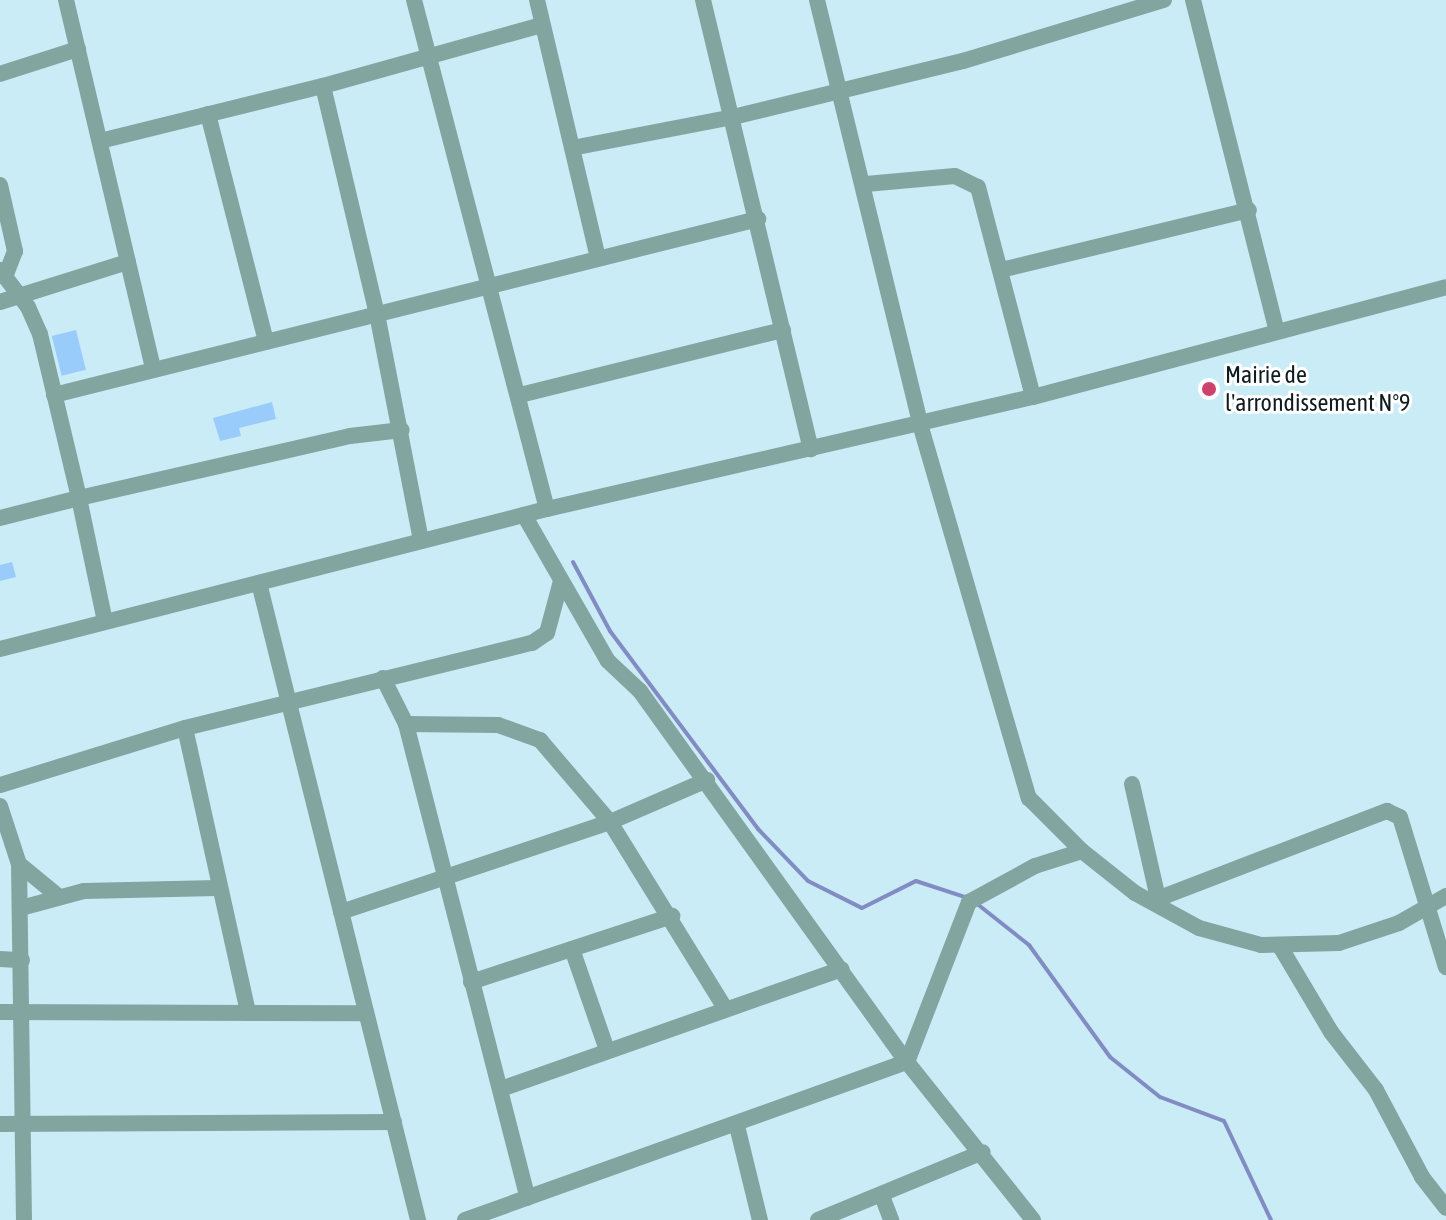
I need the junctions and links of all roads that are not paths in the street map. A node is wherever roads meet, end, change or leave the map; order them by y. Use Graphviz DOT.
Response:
graph roads {
  1 [pos="66,0"];
  2 [pos="414,0"];
  3 [pos="537,0"];
  4 [pos="703,0"];
  5 [pos="817,0"];
  6 [pos="1164,0"];
  7 [pos="1193,0"];
  8 [pos="542,25"];
  9 [pos="78,49"];
  10 [pos="429,59"];
  11 [pos="0,74"];
  12 [pos="323,86"];
  13 [pos="841,90"];
  14 [pos="208,114"];
  15 [pos="733,117"];
  16 [pos="100,141"];
  17 [pos="572,148"];
  18 [pos="866,184"];
  19 [pos="0,185"];
  20 [pos="1249,210"];
  21 [pos="758,219"];
  22 [pos="598,258"];
  23 [pos="128,262"];
  24 [pos="1001,270"];
  25 [pos="3,273"];
  26 [pos="1446,287"];
  27 [pos="490,289"];
  28 [pos="20,297"];
  29 [pos="0,302"];
  30 [pos="377,314"];
  31 [pos="1276,329"];
  32 [pos="783,330"];
  33 [pos="266,342"];
  34 [pos="153,369"];
  35 [pos="54,395"];
  36 [pos="520,395"];
  37 [pos="1033,397"];
  38 [pos="920,424"];
  39 [pos="402,430"];
  40 [pos="811,449"];
  41 [pos="79,498"];
  42 [pos="547,509"];
  43 [pos="524,515"];
  44 [pos="0,518"];
  45 [pos="421,541"];
  46 [pos="561,581"];
  47 [pos="259,583"];
  48 [pos="105,621"];
  49 [pos="0,649"];
  50 [pos="383,678"];
  51 [pos="289,705"];
  52 [pos="406,724"];
  53 [pos="185,728"];
  54 [pos="707,780"];
  55 [pos="1132,784"];
  56 [pos="0,785"];
  57 [pos="0,806"];
  58 [pos="610,822"];
  59 [pos="1082,851"];
  60 [pos="19,864"];
  61 [pos="443,877"];
  62 [pos="217,888"];
  63 [pos="58,896"];
  64 [pos="1446,896"];
  65 [pos="1155,899"];
  66 [pos="1432,906"];
  67 [pos="21,908"];
  68 [pos="341,912"];
  69 [pos="672,916"];
  70 [pos="1281,948"];
  71 [pos="572,949"];
  72 [pos="0,959"];
  73 [pos="22,960"];
  74 [pos="1446,967"];
  75 [pos="842,969"];
  76 [pos="471,982"];
  77 [pos="725,1008"];
  78 [pos="0,1012"];
  79 [pos="22,1012"];
  80 [pos="248,1013"];
  81 [pos="366,1013"];
  82 [pos="607,1050"];
  83 [pos="907,1062"];
  84 [pos="501,1089"];
  85 [pos="394,1122"];
  86 [pos="24,1123"];
  87 [pos="0,1124"];
  88 [pos="737,1126"];
  89 [pos="983,1152"];
  90 [pos="882,1196"];
  91 [pos="528,1198"];
  92 [pos="1446,1208"];
  93 [pos="24,1220"];
  94 [pos="418,1220"];
  95 [pos="465,1220"];
  96 [pos="760,1220"];
  97 [pos="818,1220"];
  98 [pos="891,1220"];
  99 [pos="1033,1220"];
  1 -- 9 [label="street"];
  2 -- 10 [label="street"];
  3 -- 8 [label="street"];
  4 -- 15 [label="street"];
  5 -- 13 [label="street"];
  6 -- 13 [label="street"];
  7 -- 20 [label="street"];
  8 -- 10 [label="street"];
  8 -- 17 [label="street"];
  9 -- 11 [label="street"];
  9 -- 16 [label="street"];
  10 -- 12 [label="street"];
  10 -- 27 [label="street"];
  12 -- 14 [label="street"];
  12 -- 30 [label="street"];
  13 -- 15 [label="street"];
  13 -- 18 [label="street"];
  14 -- 16 [label="street"];
  14 -- 33 [label="street"];
  15 -- 17 [label="street"];
  15 -- 21 [label="street"];
  16 -- 23 [label="street"];
  17 -- 22 [label="street"];
  18 -- 24 [label="street"];
  18 -- 38 [label="street"];
  19 -- 25 [label="street"];
  20 -- 24 [label="street"];
  20 -- 31 [label="street"];
  21 -- 22 [label="street"];
  21 -- 32 [label="street"];
  22 -- 27 [label="street"];
  23 -- 28 [label="street"];
  23 -- 34 [label="street"];
  24 -- 37 [label="street"];
  25 -- 28 [label="street"];
  26 -- 31 [label="street"];
  27 -- 30 [label="street"];
  27 -- 36 [label="street"];
  28 -- 29 [label="street"];
  28 -- 35 [label="street"];
  30 -- 33 [label="street"];
  30 -- 39 [label="street"];
  31 -- 37 [label="street"];
  32 -- 36 [label="street"];
  32 -- 40 [label="street"];
  33 -- 34 [label="street"];
  34 -- 35 [label="street"];
  35 -- 41 [label="street"];
  36 -- 42 [label="street"];
  37 -- 38 [label="street"];
  38 -- 40 [label="street"];
  38 -- 59 [label="street"];
  39 -- 41 [label="street"];
  39 -- 45 [label="street"];
  40 -- 42 [label="street"];
  41 -- 44 [label="street"];
  41 -- 48 [label="street"];
  42 -- 43 [label="street"];
  43 -- 45 [label="street"];
  43 -- 46 [label="street"];
  45 -- 47 [label="street"];
  46 -- 50 [label="street"];
  46 -- 54 [label="street"];
  47 -- 48 [label="street"];
  47 -- 51 [label="street"];
  48 -- 49 [label="street"];
  50 -- 51 [label="street"];
  50 -- 52 [label="street"];
  51 -- 53 [label="street"];
  51 -- 68 [label="street"];
  52 -- 58 [label="street"];
  52 -- 61 [label="street"];
  53 -- 56 [label="street"];
  53 -- 62 [label="street"];
  54 -- 58 [label="street"];
  54 -- 75 [label="street"];
  55 -- 65 [label="street"];
  57 -- 60 [label="street"];
  58 -- 61 [label="street"];
  58 -- 69 [label="street"];
  59 -- 65 [label="street"];
  59 -- 83 [label="street"];
  60 -- 63 [label="street"];
  60 -- 67 [label="street"];
  61 -- 68 [label="street"];
  61 -- 76 [label="street"];
  62 -- 63 [label="street"];
  62 -- 80 [label="street"];
  63 -- 67 [label="street"];
  64 -- 66 [label="street"];
  65 -- 66 [label="street"];
  65 -- 70 [label="street"];
  66 -- 70 [label="street"];
  66 -- 74 [label="street"];
  67 -- 73 [label="street"];
  68 -- 81 [label="street"];
  69 -- 71 [label="street"];
  69 -- 77 [label="street"];
  70 -- 92 [label="street"];
  71 -- 76 [label="street"];
  71 -- 82 [label="street"];
  72 -- 73 [label="street"];
  73 -- 79 [label="street"];
  75 -- 77 [label="street"];
  75 -- 83 [label="street"];
  76 -- 84 [label="street"];
  77 -- 82 [label="street"];
  78 -- 79 [label="street"];
  79 -- 80 [label="street"];
  79 -- 86 [label="street"];
  80 -- 81 [label="street"];
  81 -- 85 [label="street"];
  82 -- 84 [label="street"];
  83 -- 88 [label="street"];
  83 -- 89 [label="street"];
  84 -- 91 [label="street"];
  85 -- 86 [label="street"];
  85 -- 94 [label="street"];
  86 -- 87 [label="street"];
  86 -- 93 [label="street"];
  88 -- 91 [label="street"];
  88 -- 96 [label="street"];
  89 -- 90 [label="street"];
  89 -- 99 [label="street"];
  90 -- 97 [label="street"];
  90 -- 98 [label="street"];
  91 -- 95 [label="street"];
}
